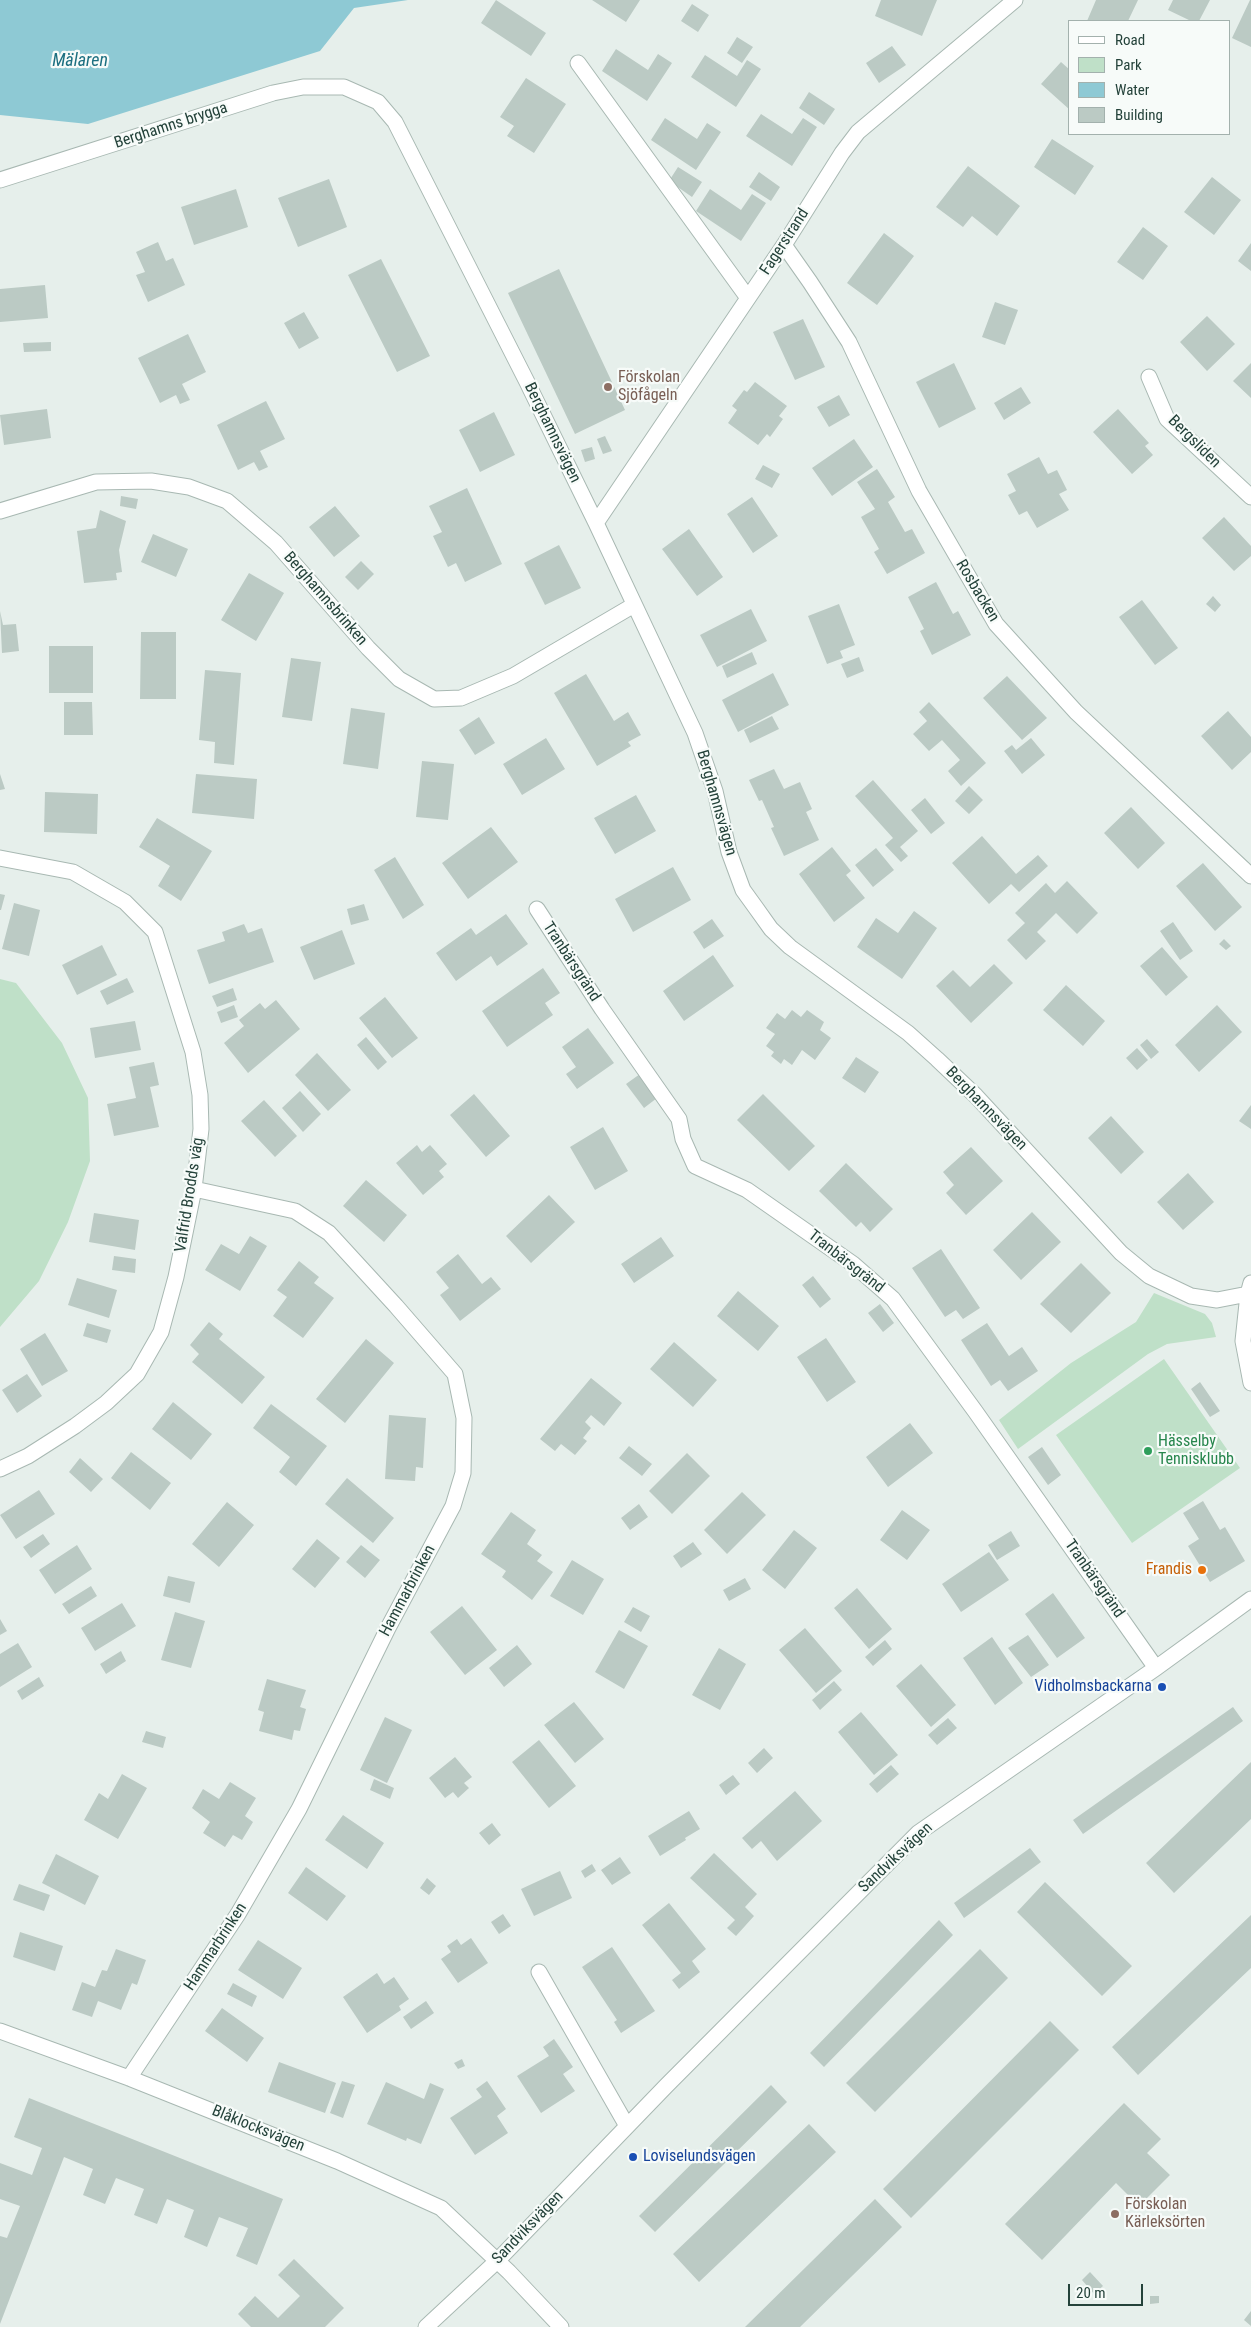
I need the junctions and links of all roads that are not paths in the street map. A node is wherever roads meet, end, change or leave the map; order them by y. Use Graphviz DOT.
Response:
graph roads {
  1 [pos="1015,0"];
  2 [pos="578,63"];
  3 [pos="344,87"];
  4 [pos="0,180"];
  5 [pos="784,245"];
  6 [pos="748,298"];
  7 [pos="1149,377"];
  8 [pos="1251,497"];
  9 [pos="0,511"];
  10 [pos="596,523"];
  11 [pos="634,605"];
  12 [pos="0,858"];
  13 [pos="1251,876"];
  14 [pos="537,909"];
  15 [pos="194,1189"];
  16 [pos="1249,1288"];
  17 [pos="1251,1382"];
  18 [pos="0,1469"];
  19 [pos="1251,1599"];
  20 [pos="1156,1668"];
  21 [pos="539,1972"];
  22 [pos="0,2031"];
  23 [pos="129,2078"];
  24 [pos="627,2126"];
  25 [pos="497,2260"];
  26 [pos="426,2327"];
  27 [pos="561,2327"];
  1 -- 5 [label="street, Fagerstrand"];
  2 -- 6 [label="street"];
  3 -- 4 [label="street, Berghamns brygga"];
  3 -- 10 [label="street, Berghamnsvägen"];
  5 -- 6 [label="street, Fagerstrand"];
  5 -- 13 [label="street, Rosbacken"];
  6 -- 10 [label="street, Fagerstrand"];
  7 -- 8 [label="street, Bergsliden"];
  9 -- 11 [label="street, Berghamnsbrinken"];
  10 -- 11 [label="street, Berghamnsvägen"];
  11 -- 16 [label="street, Berghamnsvägen"];
  12 -- 15 [label="street, Valfrid Brodds väg"];
  14 -- 20 [label="street, Tranbärsgränd"];
  15 -- 18 [label="street, Valfrid Brodds väg"];
  15 -- 23 [label="street, Hammarbrinken"];
  16 -- 17 [label="street"];
  19 -- 20 [label="street, Sandviksvägen"];
  20 -- 24 [label="street, Sandviksvägen"];
  21 -- 24 [label="street"];
  22 -- 23 [label="street, Blåklocksvägen"];
  23 -- 25 [label="street, Blåklocksvägen"];
  24 -- 25 [label="street, Sandviksvägen"];
  25 -- 26 [label="street, Sandviksvägen"];
  25 -- 27 [label="street"];
}
